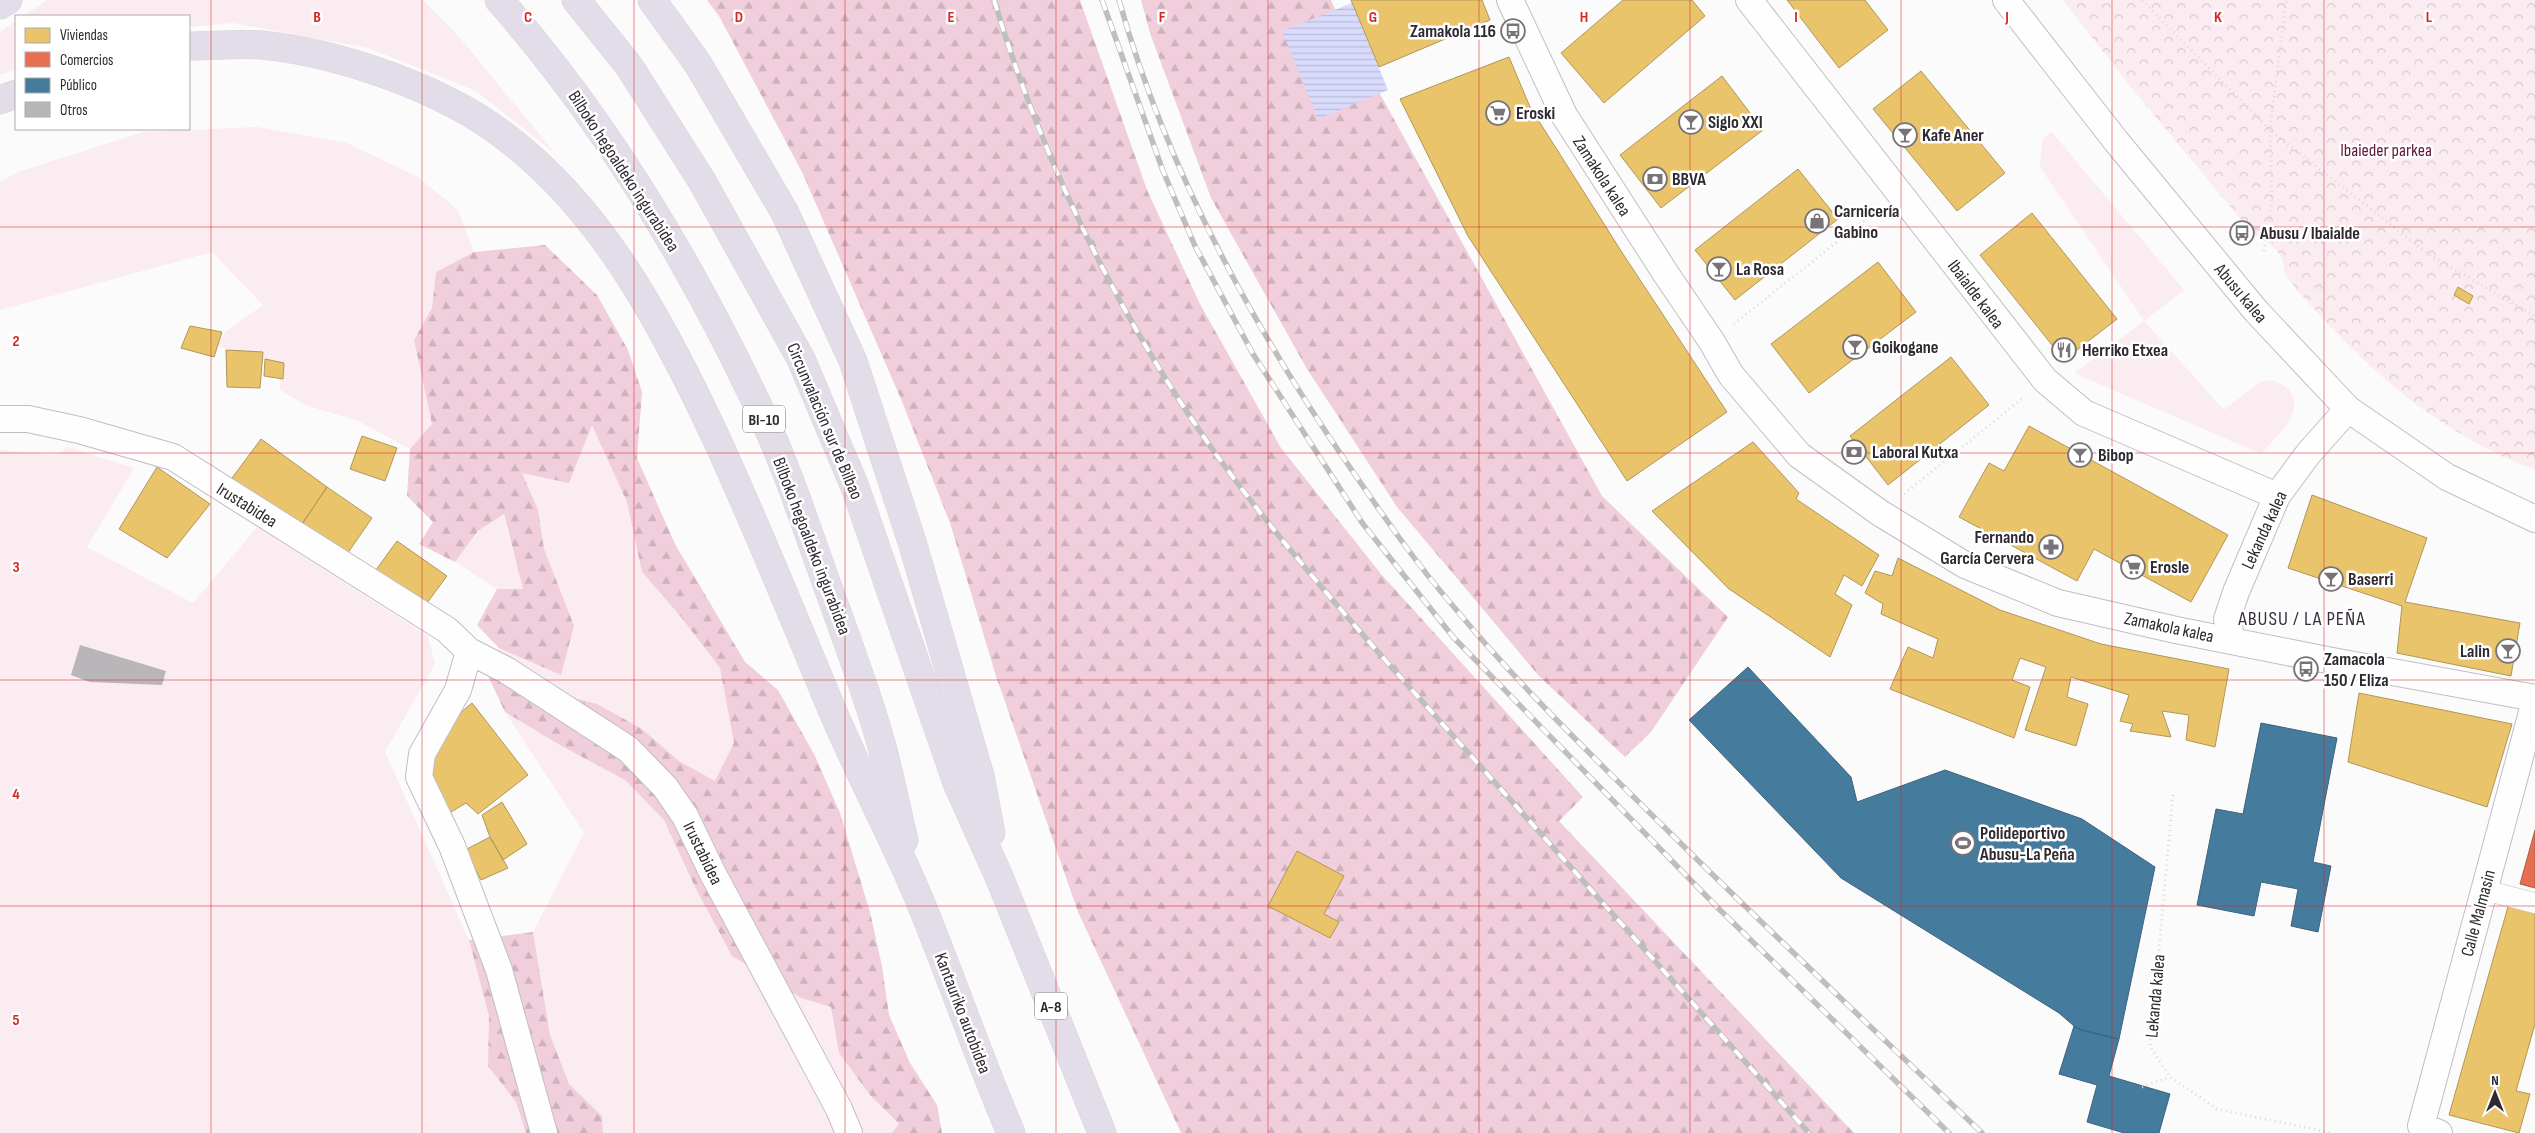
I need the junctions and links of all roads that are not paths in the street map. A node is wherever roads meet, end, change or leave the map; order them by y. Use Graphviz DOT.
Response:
graph roads {
  1 [pos="8,0"];
  2 [pos="499,0"];
  3 [pos="576,0"];
  4 [pos="652,0"];
  5 [pos="1510,0"];
  6 [pos="1749,0"];
  7 [pos="2006,0"];
  8 [pos="0,5"];
  9 [pos="190,46"];
  10 [pos="15,94"];
  11 [pos="0,100"];
  12 [pos="2348,409"];
  13 [pos="0,419"];
  14 [pos="2276,496"];
  15 [pos="2535,519"];
  16 [pos="2232,640"];
  17 [pos="469,651"];
  18 [pos="2535,700"];
  19 [pos="1000,879"];
  20 [pos="2484,890"];
  21 [pos="916,893"];
  22 [pos="2535,903"];
  23 [pos="2430,1129"];
  24 [pos="544,1133"];
  25 [pos="849,1133"];
  26 [pos="1011,1133"];
  27 [pos="1102,1133"];
  1 -- 8 [label="highway"];
  2 -- 21 [label="highway, Bilboko hegoaldeko ingurabidea / BI-10"];
  3 -- 19 [label="highway, Circunvalación sur de Bilbao"];
  4 -- 19 [label="highway"];
  5 -- 16 [label="street, Zamakola kalea"];
  6 -- 14 [label="street, Ibaialde kalea"];
  7 -- 12 [label="street, Abusu kalea"];
  9 -- 21 [label="highway"];
  10 -- 11 [label="highway"];
  12 -- 14 [label="street, Lekanda kalea"];
  12 -- 15 [label="street, Abusu kalea"];
  13 -- 17 [label="street, Irustabidea"];
  14 -- 16 [label="street, Lekanda kalea"];
  16 -- 18 [label="street, Zamakola kalea"];
  17 -- 24 [label="street"];
  17 -- 25 [label="street, Irustabidea"];
  18 -- 20 [label="street, Calle Malmasin"];
  19 -- 27 [label="highway, A-8"];
  20 -- 22 [label="street"];
  20 -- 23 [label="street, Calle Malmasin"];
  21 -- 26 [label="highway, Kantauriko autobidea"];
}
